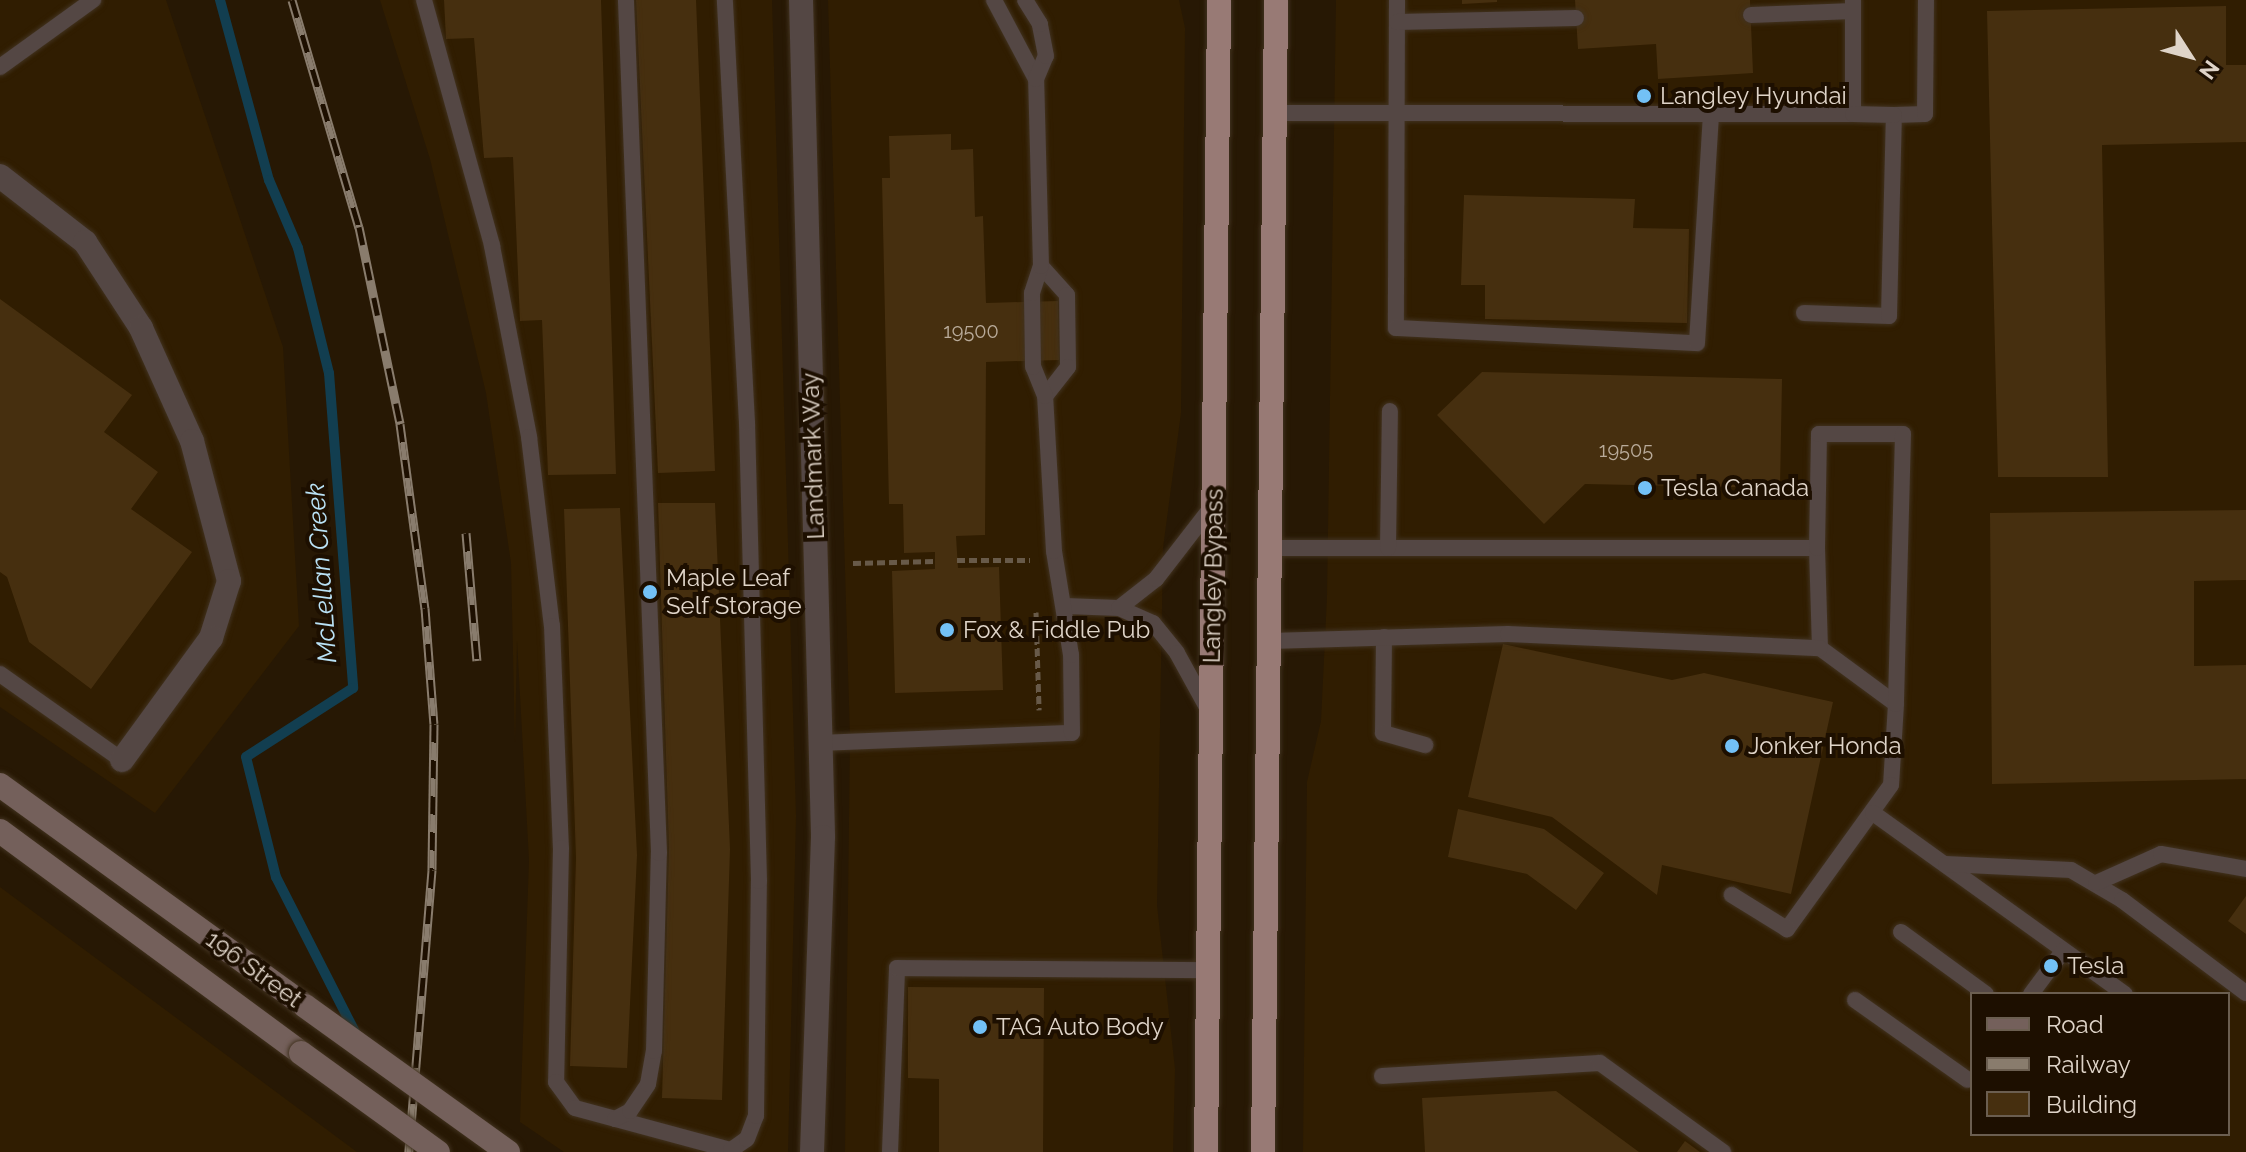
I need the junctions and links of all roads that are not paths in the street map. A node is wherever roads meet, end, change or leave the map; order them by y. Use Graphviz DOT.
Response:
graph roads {
  1 [pos="93,0"];
  2 [pos="424,0"];
  3 [pos="626,0"];
  4 [pos="725,0"];
  5 [pos="801,0"];
  6 [pos="994,0"];
  7 [pos="1025,0"];
  8 [pos="1219,0"];
  9 [pos="1276,0"];
  10 [pos="1397,0"];
  11 [pos="1926,0"];
  12 [pos="1853,5"];
  13 [pos="1751,15"];
  14 [pos="1576,18"];
  15 [pos="1397,22"];
  16 [pos="0,67"];
  17 [pos="1036,79"];
  18 [pos="1275,113"];
  19 [pos="1397,113"];
  20 [pos="1711,113"];
  21 [pos="1853,114"];
  22 [pos="1894,115"];
  23 [pos="0,176"];
  24 [pos="1041,266"];
  25 [pos="1804,313"];
  26 [pos="1045,396"];
  27 [pos="1390,411"];
  28 [pos="1214,503"];
  29 [pos="1271,548"];
  30 [pos="1388,548"];
  31 [pos="1817,548"];
  32 [pos="1065,606"];
  33 [pos="1119,608"];
  34 [pos="1384,637"];
  35 [pos="1270,641"];
  36 [pos="1820,648"];
  37 [pos="0,674"];
  38 [pos="1896,704"];
  39 [pos="1211,716"];
  40 [pos="821,743"];
  41 [pos="1425,745"];
  42 [pos="122,760"];
  43 [pos="0,785"];
  44 [pos="1873,813"];
  45 [pos="0,831"];
  46 [pos="1946,864"];
  47 [pos="2246,869"];
  48 [pos="2096,883"];
  49 [pos="1732,895"];
  50 [pos="1901,932"];
  51 [pos="2063,951"];
  52 [pos="1209,970"];
  53 [pos="1983,992"];
  54 [pos="2032,992"];
  55 [pos="2122,992"];
  56 [pos="2246,993"];
  57 [pos="1855,1000"];
  58 [pos="1382,1076"];
  59 [pos="1970,1078"];
  60 [pos="615,1119"];
  61 [pos="438,1152"];
  62 [pos="508,1152"];
  63 [pos="812,1152"];
  64 [pos="890,1152"];
  65 [pos="1206,1152"];
  66 [pos="1263,1152"];
  67 [pos="1723,1152"];
  1 -- 16 [label="lane"];
  2 -- 60 [label="lane"];
  3 -- 60 [label="lane"];
  4 -- 60 [label="lane"];
  5 -- 40 [label="street, Landmark Way"];
  6 -- 17 [label="lane"];
  7 -- 17 [label="lane"];
  8 -- 28 [label="highway, Langley Bypass"];
  9 -- 18 [label="highway"];
  10 -- 15 [label="lane"];
  11 -- 22 [label="lane"];
  12 -- 13 [label="lane"];
  12 -- 21 [label="lane"];
  14 -- 15 [label="lane"];
  15 -- 19 [label="lane"];
  17 -- 24 [label="lane"];
  18 -- 19 [label="lane"];
  18 -- 29 [label="highway"];
  19 -- 20 [label="lane"];
  19 -- 20 [label="lane"];
  20 -- 21 [label="lane"];
  21 -- 22 [label="lane"];
  22 -- 25 [label="lane"];
  23 -- 42 [label="street"];
  24 -- 26 [label="lane"];
  24 -- 26 [label="lane"];
  26 -- 32 [label="lane"];
  27 -- 30 [label="lane"];
  28 -- 33 [label="lane"];
  28 -- 39 [label="highway, Langley Bypass"];
  29 -- 30 [label="lane"];
  29 -- 35 [label="highway"];
  30 -- 31 [label="lane"];
  31 -- 36 [label="lane"];
  31 -- 38 [label="lane"];
  32 -- 33 [label="lane"];
  32 -- 40 [label="lane"];
  33 -- 39 [label="lane"];
  34 -- 35 [label="lane"];
  34 -- 36 [label="lane"];
  34 -- 41 [label="lane"];
  35 -- 66 [label="highway"];
  36 -- 38 [label="lane"];
  37 -- 42 [label="lane"];
  38 -- 44 [label="lane"];
  39 -- 52 [label="highway, Langley Bypass"];
  40 -- 63 [label="street, Landmark Way"];
  43 -- 62 [label="main road, 196 Street, bridge"];
  44 -- 46 [label="lane"];
  44 -- 49 [label="lane"];
  45 -- 61 [label="main road, 196 Street, bridge"];
  46 -- 48 [label="lane"];
  46 -- 51 [label="lane"];
  47 -- 48 [label="lane"];
  48 -- 56 [label="lane"];
  50 -- 53 [label="lane"];
  51 -- 54 [label="lane"];
  51 -- 55 [label="lane"];
  52 -- 64 [label="lane"];
  52 -- 65 [label="highway, Langley Bypass"];
  57 -- 59 [label="lane"];
  58 -- 67 [label="lane"];
}
